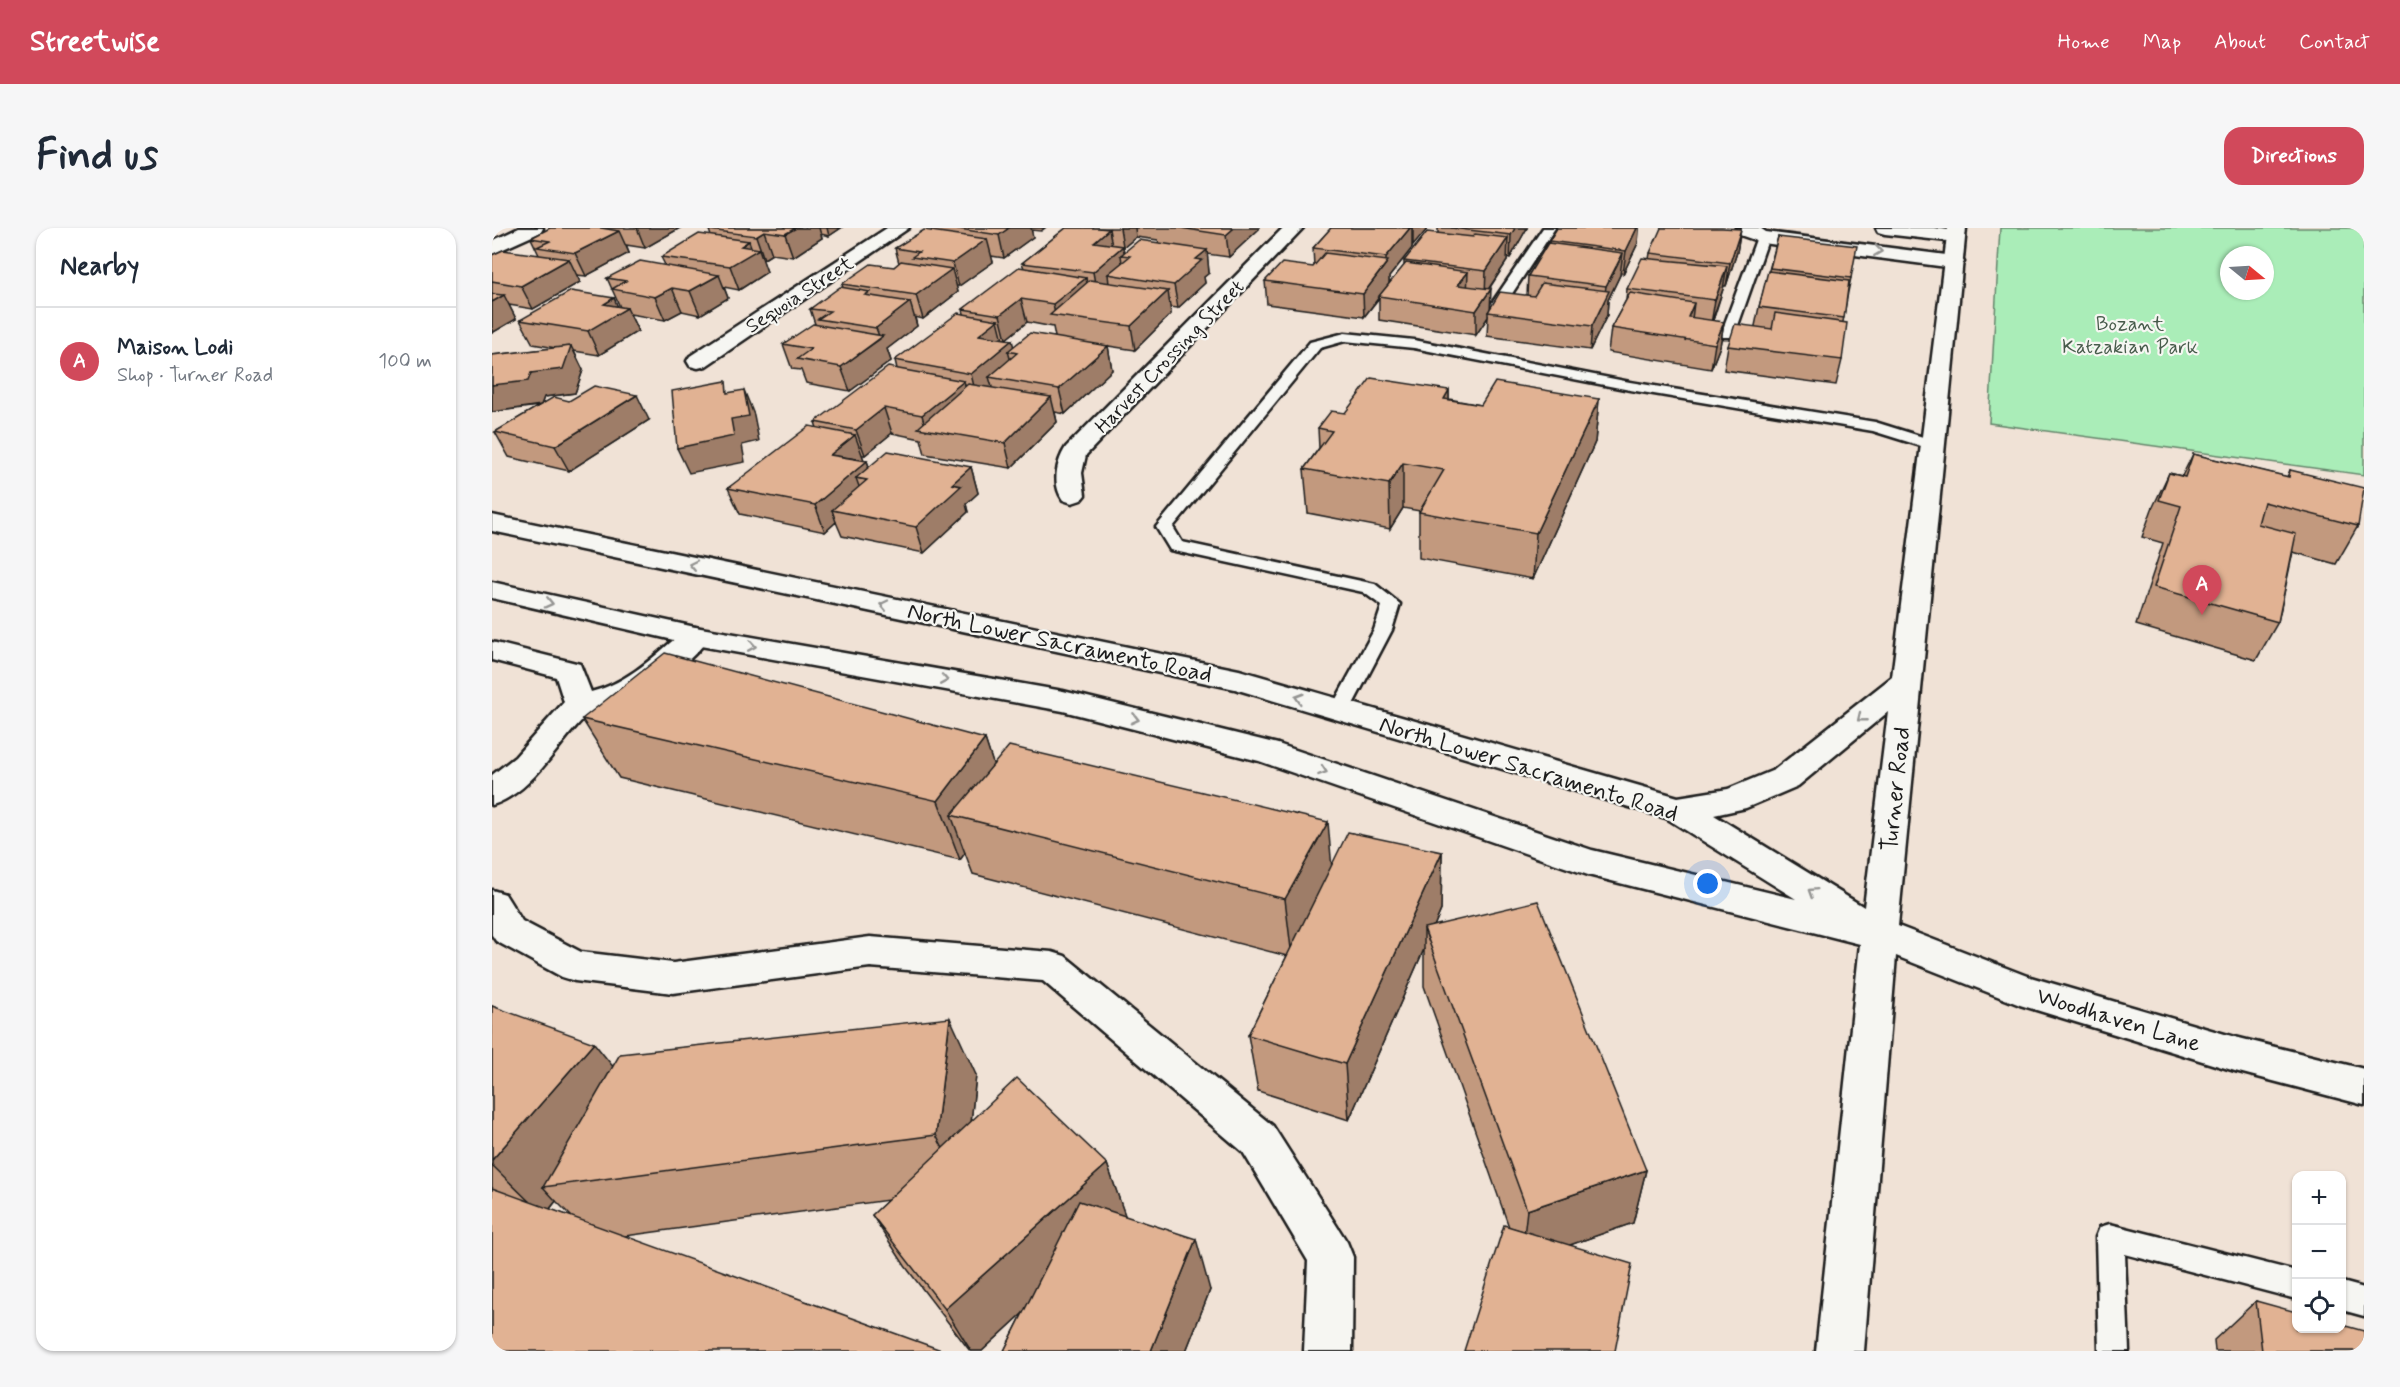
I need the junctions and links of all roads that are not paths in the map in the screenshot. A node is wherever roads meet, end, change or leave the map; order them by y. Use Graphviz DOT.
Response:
graph roads {
  1 [pos="534,228"];
  2 [pos="900,228"];
  3 [pos="1294,228"];
  4 [pos="1549,228"];
  5 [pos="1886,228"];
  6 [pos="1746,232"];
  7 [pos="1822,236"];
  8 [pos="1955,242"];
  9 [pos="492,248"];
  10 [pos="1497,306"];
  11 [pos="1728,334"];
  12 [pos="698,361"];
  13 [pos="1934,445"];
  14 [pos="1072,495"];
  15 [pos="492,523"];
  16 [pos="492,590"];
  17 [pos="694,636"];
  18 [pos="492,651"];
  19 [pos="1907,681"];
  20 [pos="580,704"];
  21 [pos="1340,710"];
  22 [pos="492,793"];
  23 [pos="1678,809"];
  24 [pos="492,904"];
  25 [pos="1879,934"];
  26 [pos="2364,1087"];
  27 [pos="2292,1284"];
  28 [pos="2346,1297"];
  29 [pos="2364,1302"];
  30 [pos="1328,1351"];
  31 [pos="1840,1351"];
  32 [pos="2114,1351"];
  1 -- 9 [label="main road"];
  2 -- 12 [label="main road, Sequoia Street"];
  3 -- 14 [label="main road, Harvest Crossing Street"];
  4 -- 10 [label="lane"];
  5 -- 8 [label="main road"];
  6 -- 7 [label="main road"];
  6 -- 11 [label="lane"];
  7 -- 8 [label="main road, one-way"];
  8 -- 13 [label="main road, Turner Road"];
  13 -- 19 [label="main road, Turner Road"];
  13 -- 21 [label="lane"];
  21 -- 15 [label="main road, North Lower Sacramento Road, one-way"];
  16 -- 17 [label="main road, one-way"];
  17 -- 20 [label="main road"];
  17 -- 25 [label="main road, one-way"];
  18 -- 20 [label="main road"];
  19 -- 23 [label="main road, one-way"];
  19 -- 25 [label="main road, Turner Road"];
  20 -- 22 [label="main road"];
  21 -- 23 [label="main road, North Lower Sacramento Road"];
  25 -- 23 [label="main road, North Lower Sacramento Road, one-way"];
  24 -- 30 [label="main road"];
  25 -- 26 [label="main road, Woodhaven Lane"];
  25 -- 31 [label="main road, Turner Road"];
  27 -- 32 [label="lane"];
  28 -- 29 [label="lane"];
}
